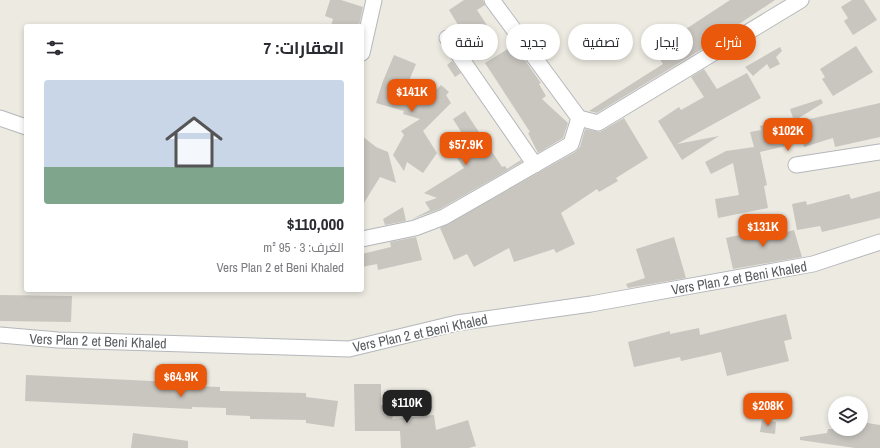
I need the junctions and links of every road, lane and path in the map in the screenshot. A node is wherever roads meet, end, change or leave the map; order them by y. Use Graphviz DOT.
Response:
graph roads {
  1 [pos="374,0"];
  2 [pos="492,0"];
  3 [pos="801,0"];
  4 [pos="364,44"];
  5 [pos="462,60"];
  6 [pos="0,118"];
  7 [pos="580,118"];
  8 [pos="24,126"];
  9 [pos="880,152"];
  10 [pos="535,165"];
  11 [pos="796,165"];
  12 [pos="364,238"];
  13 [pos="880,242"];
  14 [pos="0,336"];
  1 -- 4 [label="street"];
  2 -- 7 [label="street"];
  3 -- 7 [label="street"];
  5 -- 10 [label="street"];
  6 -- 8 [label="street"];
  7 -- 10 [label="street"];
  9 -- 11 [label="street"];
  10 -- 12 [label="street"];
  13 -- 14 [label="street, Vers Plan 2 et Beni Khaled"];
}
